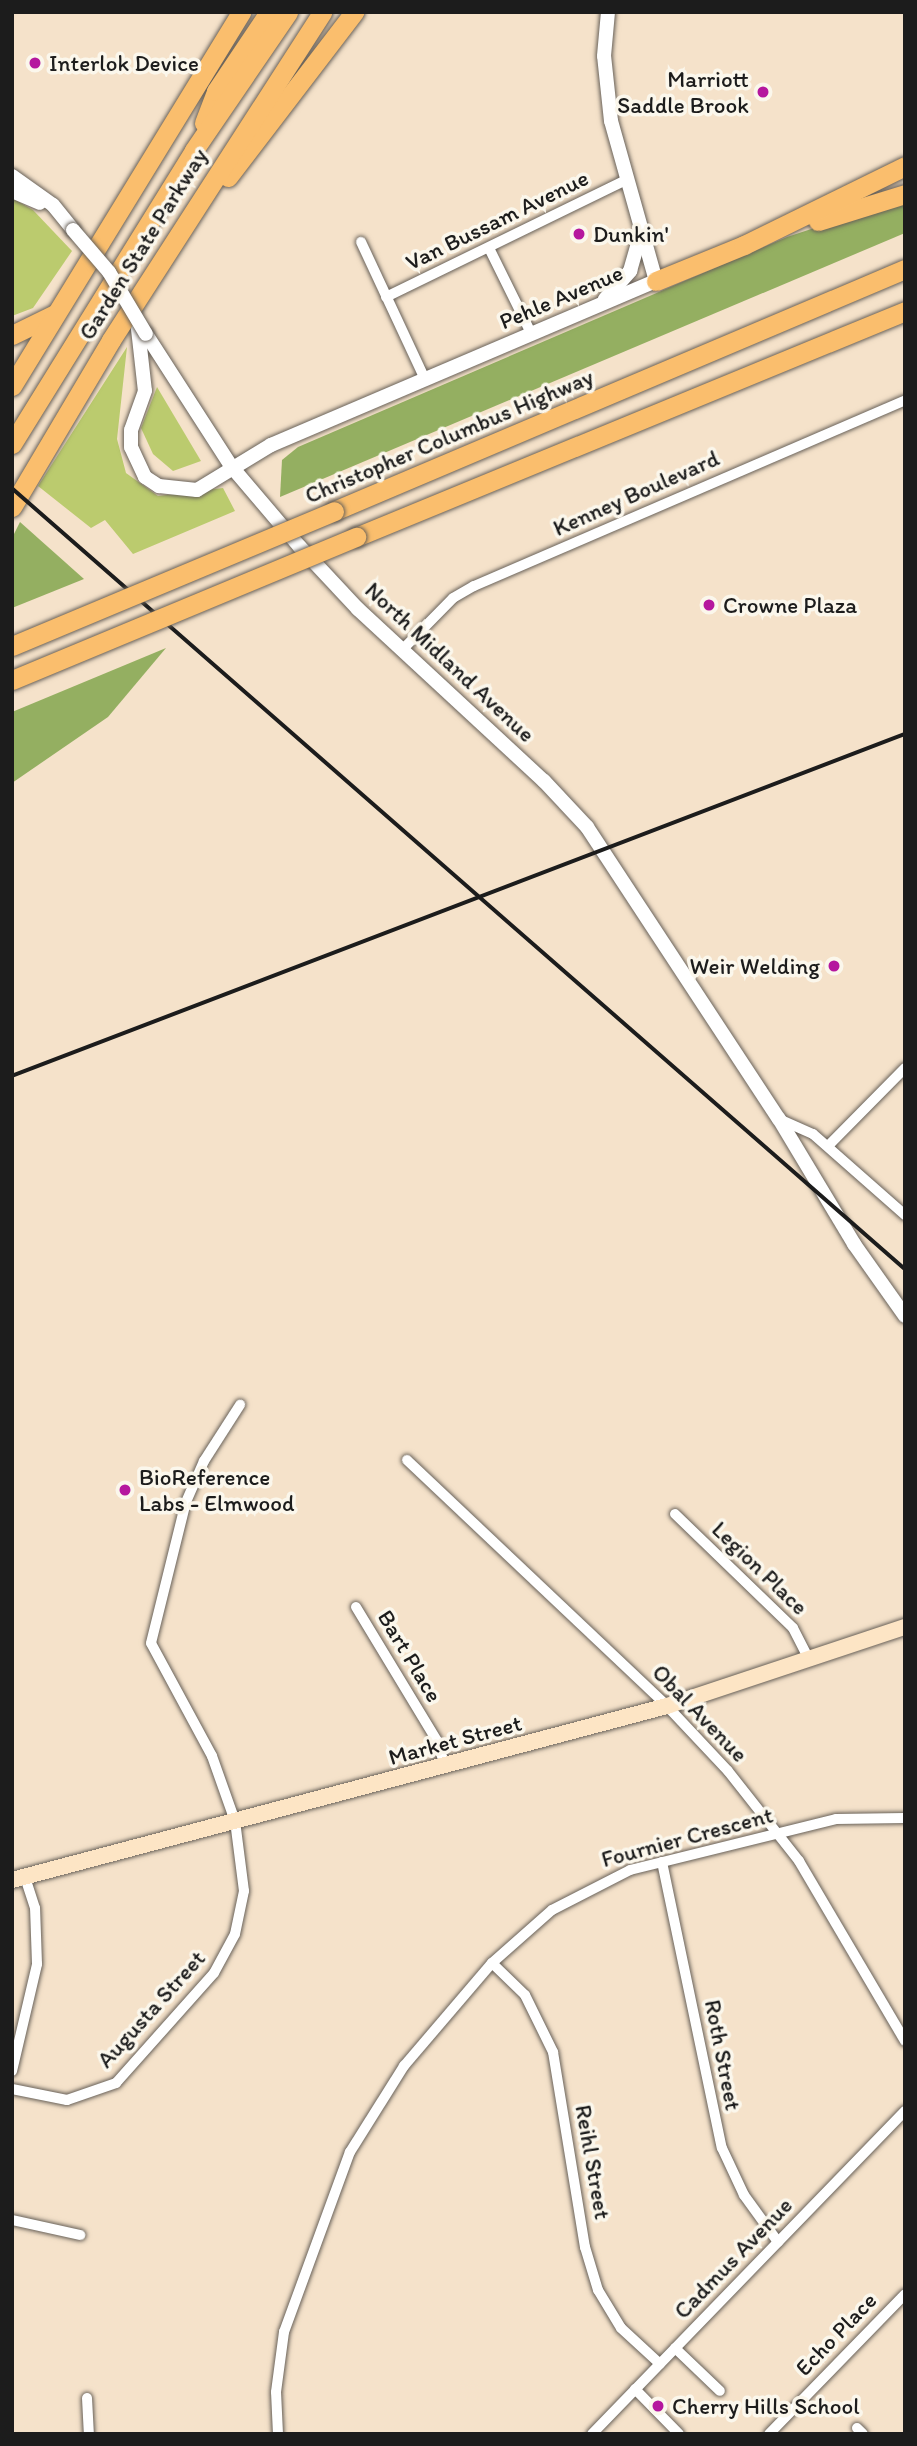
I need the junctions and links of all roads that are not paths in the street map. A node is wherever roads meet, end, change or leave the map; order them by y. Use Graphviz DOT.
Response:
graph roads {
  1 [pos="241,12"];
  2 [pos="269,12"];
  3 [pos="288,12"];
  4 [pos="322,12"];
  5 [pos="354,12"];
  6 [pos="608,12"];
  7 [pos="194,150"];
  8 [pos="905,166"];
  9 [pos="12,176"];
  10 [pos="905,177"];
  11 [pos="626,180"];
  12 [pos="12,191"];
  13 [pos="905,194"];
  14 [pos="831,216"];
  15 [pos="74,230"];
  16 [pos="640,234"];
  17 [pos="361,242"];
  18 [pos="744,245"];
  19 [pos="489,248"];
  20 [pos="905,269"];
  21 [pos="156,270"];
  22 [pos="656,281"];
  23 [pos="386,297"];
  24 [pos="597,306"];
  25 [pos="905,311"];
  26 [pos="54,315"];
  27 [pos="137,317"];
  28 [pos="12,335"];
  29 [pos="532,335"];
  30 [pos="425,379"];
  31 [pos="12,386"];
  32 [pos="905,400"];
  33 [pos="12,444"];
  34 [pos="231,466"];
  35 [pos="12,507"];
  36 [pos="12,646"];
  37 [pos="401,651"];
  38 [pos="12,680"];
  39 [pos="905,1068"];
  40 [pos="779,1119"];
  41 [pos="828,1146"];
  42 [pos="905,1215"];
  43 [pos="905,1316"];
  44 [pos="240,1405"];
  45 [pos="407,1460"];
  46 [pos="675,1514"];
  47 [pos="356,1607"];
  48 [pos="905,1627"];
  49 [pos="808,1658"];
  50 [pos="667,1706"];
  51 [pos="445,1766"];
  52 [pos="905,1818"];
  53 [pos="235,1821"];
  54 [pos="779,1833"];
  55 [pos="662,1862"];
  56 [pos="18,1878"];
  57 [pos="492,1963"];
  58 [pos="905,2041"];
  59 [pos="12,2071"];
  60 [pos="12,2089"];
  61 [pos="905,2111"];
  62 [pos="12,2220"];
  63 [pos="80,2235"];
  64 [pos="778,2242"];
  65 [pos="905,2294"];
  66 [pos="675,2348"];
  67 [pos="660,2364"];
  68 [pos="635,2389"];
  69 [pos="720,2391"];
  70 [pos="88,2398"];
  71 [pos="89,2434"];
  72 [pos="278,2434"];
  73 [pos="592,2434"];
  74 [pos="679,2434"];
  75 [pos="769,2434"];
  1 -- 26 [label="highway"];
  2 -- 7 [label="highway"];
  3 -- 7 [label="highway, Garden State Parkway"];
  4 -- 21 [label="highway, Garden State Parkway"];
  5 -- 21 [label="highway"];
  6 -- 11 [label="street, Pehle Avenue"];
  7 -- 33 [label="highway, Garden State Parkway"];
  8 -- 18 [label="highway"];
  9 -- 15 [label="street, North Midland Avenue"];
  10 -- 14 [label="highway"];
  11 -- 16 [label="street, Pehle Avenue"];
  11 -- 19 [label="street, Van Bussam Avenue"];
  12 -- 15 [label="street"];
  13 -- 14 [label="highway"];
  14 -- 18 [label="highway"];
  15 -- 27 [label="street, North Midland Avenue, bridge"];
  16 -- 22 [label="street, Pehle Avenue"];
  16 -- 24 [label="street"];
  17 -- 23 [label="street"];
  18 -- 22 [label="highway"];
  19 -- 23 [label="street, Van Bussam Avenue"];
  19 -- 29 [label="street"];
  20 -- 36 [label="highway, Christopher Columbus Highway, bridge"];
  21 -- 35 [label="highway, Garden State Parkway"];
  22 -- 24 [label="street, Pehle Avenue"];
  23 -- 30 [label="street"];
  24 -- 29 [label="street, Pehle Avenue"];
  25 -- 38 [label="highway, bridge"];
  26 -- 28 [label="highway"];
  26 -- 31 [label="highway"];
  27 -- 34 [label="street, North Midland Avenue, bridge"];
  27 -- 34 [label="street, Pehle Avenue"];
  29 -- 30 [label="street, Pehle Avenue"];
  30 -- 34 [label="street, Pehle Avenue"];
  32 -- 37 [label="street, Kenney Boulevard"];
  34 -- 37 [label="street, North Midland Avenue"];
  37 -- 40 [label="street, North Midland Avenue"];
  39 -- 41 [label="street"];
  40 -- 41 [label="street"];
  40 -- 43 [label="street, North Midland Avenue"];
  41 -- 42 [label="street"];
  44 -- 53 [label="street, Augusta Street"];
  45 -- 50 [label="street, Obal Avenue"];
  46 -- 49 [label="street, Legion Place"];
  47 -- 51 [label="street, Bart Place"];
  48 -- 49 [label="main road, Market Street"];
  49 -- 50 [label="main road, Market Street"];
  50 -- 51 [label="main road, Market Street"];
  50 -- 54 [label="street, Obal Avenue"];
  51 -- 53 [label="main road, Market Street"];
  52 -- 54 [label="street, Fournier Crescent"];
  53 -- 56 [label="main road, Market Street"];
  53 -- 60 [label="street, Augusta Street"];
  54 -- 55 [label="street, Fournier Crescent"];
  54 -- 58 [label="street, Obal Avenue"];
  55 -- 57 [label="street, Fournier Crescent"];
  55 -- 64 [label="street, Roth Street"];
  56 -- 59 [label="street"];
  57 -- 67 [label="street, Reihl Street"];
  57 -- 72 [label="street, Fournier Crescent"];
  61 -- 64 [label="street, Cadmus Avenue"];
  62 -- 63 [label="street"];
  64 -- 66 [label="street, Cadmus Avenue"];
  65 -- 75 [label="street, Echo Place"];
  66 -- 67 [label="street, Cadmus Avenue"];
  66 -- 69 [label="street"];
  67 -- 68 [label="street, Cadmus Avenue"];
  68 -- 73 [label="street, Cadmus Avenue"];
  68 -- 74 [label="street"];
  70 -- 71 [label="street"];
}
